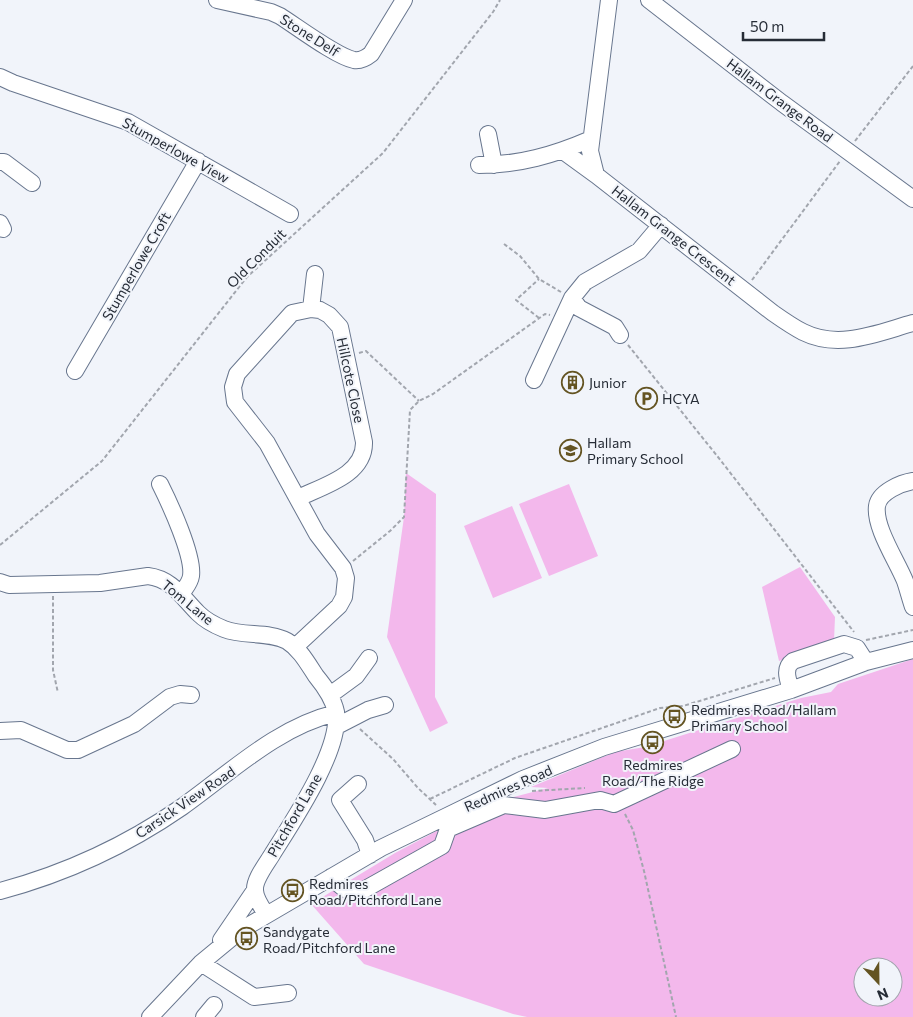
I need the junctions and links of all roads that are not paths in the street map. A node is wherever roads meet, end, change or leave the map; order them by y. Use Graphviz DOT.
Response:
graph roads {
  1 [pos="217,0"];
  2 [pos="609,0"];
  3 [pos="649,0"];
  4 [pos="403,1"];
  5 [pos="0,77"];
  6 [pos="488,134"];
  7 [pos="591,139"];
  8 [pos="563,151"];
  9 [pos="198,161"];
  10 [pos="0,162"];
  11 [pos="596,174"];
  12 [pos="32,183"];
  13 [pos="913,199"];
  14 [pos="290,214"];
  15 [pos="661,225"];
  16 [pos="315,274"];
  17 [pos="572,298"];
  18 [pos="311,308"];
  19 [pos="913,323"];
  20 [pos="620,335"];
  21 [pos="75,371"];
  22 [pos="534,380"];
  23 [pos="913,481"];
  24 [pos="160,484"];
  25 [pos="298,498"];
  26 [pos="909,580"];
  27 [pos="0,582"];
  28 [pos="182,594"];
  29 [pos="913,607"];
  30 [pos="295,648"];
  31 [pos="913,650"];
  32 [pos="369,658"];
  33 [pos="866,662"];
  34 [pos="789,682"];
  35 [pos="191,695"];
  36 [pos="330,695"];
  37 [pos="384,705"];
  38 [pos="340,720"];
  39 [pos="0,731"];
  40 [pos="732,749"];
  41 [pos="358,784"];
  42 [pos="370,855"];
  43 [pos="331,877"];
  44 [pos="255,890"];
  45 [pos="0,891"];
  46 [pos="266,914"];
  47 [pos="207,957"];
  48 [pos="288,993"];
  49 [pos="150,1017"];
  1 -- 4 [label="street, Stone Delf"];
  2 -- 7 [label="street"];
  3 -- 13 [label="street, Hallam Grange Road"];
  5 -- 9 [label="street, Stumperlowe View"];
  6 -- 8 [label="street"];
  7 -- 8 [label="street"];
  7 -- 11 [label="street"];
  8 -- 11 [label="street, Hallam Grange Crescent"];
  9 -- 14 [label="street, Stumperlowe View"];
  9 -- 21 [label="street, Stumperlowe Croft"];
  10 -- 12 [label="street"];
  11 -- 15 [label="street, Hallam Grange Crescent"];
  15 -- 17 [label="street"];
  15 -- 19 [label="street, Hallam Grange Crescent"];
  16 -- 18 [label="street"];
  17 -- 20 [label="street"];
  17 -- 22 [label="street"];
  18 -- 25 [label="street, Hillcote Close"];
  18 -- 25 [label="street"];
  23 -- 26 [label="street"];
  24 -- 28 [label="street"];
  25 -- 30 [label="street"];
  26 -- 29 [label="street"];
  27 -- 28 [label="street, Tom Lane"];
  28 -- 30 [label="street, Tom Lane"];
  30 -- 36 [label="street, Tom Lane"];
  31 -- 33 [label="street, Redmires Road"];
  32 -- 36 [label="street"];
  33 -- 34 [label="street, Redmires Road"];
  33 -- 34 [label="street"];
  34 -- 42 [label="street, Redmires Road"];
  35 -- 39 [label="street"];
  36 -- 38 [label="street, Tom Lane"];
  37 -- 38 [label="street, Carsick View Road"];
  38 -- 44 [label="street, Pitchford Lane"];
  38 -- 45 [label="street, Carsick View Road"];
  40 -- 43 [label="street"];
  41 -- 42 [label="street"];
  42 -- 43 [label="street, Redmires Road"];
  43 -- 46 [label="street, Redmires Road"];
  44 -- 46 [label="street"];
  44 -- 47 [label="street, Pitchford Lane"];
  46 -- 47 [label="street, Redmires Road"];
  47 -- 48 [label="street"];
  47 -- 49 [label="street, Redmires Road"];
}
